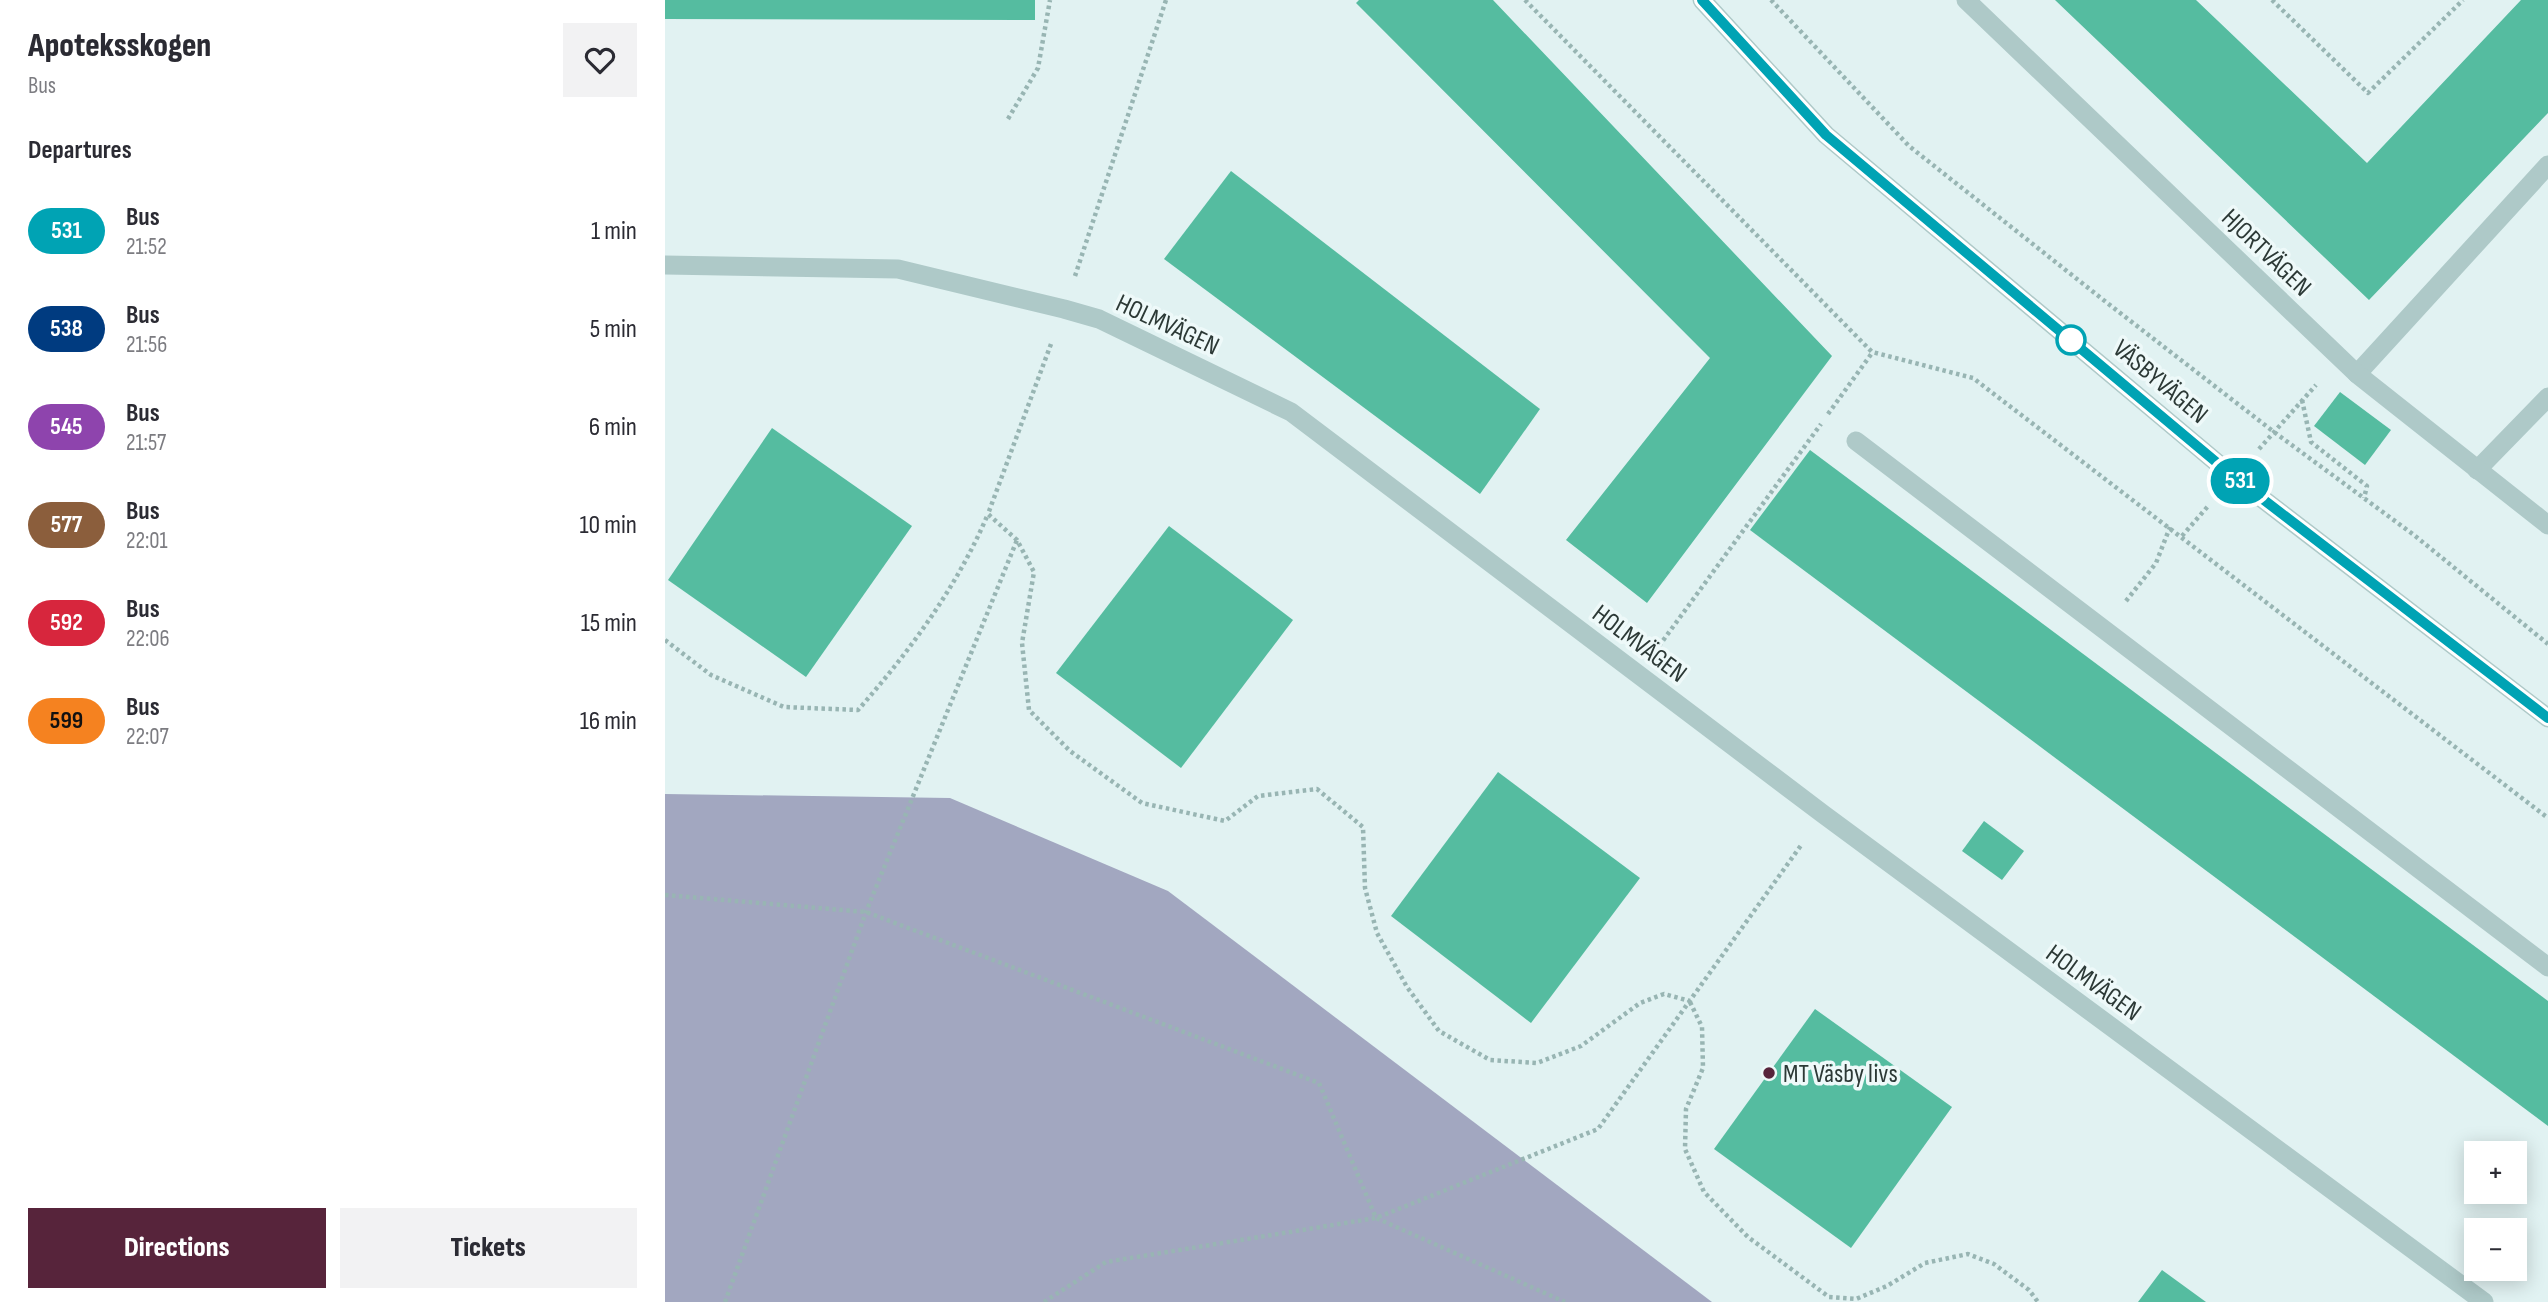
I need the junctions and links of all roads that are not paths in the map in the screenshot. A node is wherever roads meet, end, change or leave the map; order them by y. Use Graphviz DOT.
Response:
graph roads {
  1 [pos="1702,0"];
  2 [pos="1966,0"];
  3 [pos="2548,165"];
  4 [pos="665,265"];
  5 [pos="2357,374"];
  6 [pos="2548,397"];
  7 [pos="1856,441"];
  8 [pos="2477,470"];
  9 [pos="2548,525"];
  10 [pos="2548,718"];
  11 [pos="2548,967"];
  12 [pos="2484,1302"];
  1 -- 10 [label="street, VÄSBYVÄGEN"];
  2 -- 5 [label="street, HJORTVÄGEN"];
  3 -- 5 [label="street"];
  4 -- 12 [label="street, HOLMVÄGEN"];
  5 -- 8 [label="street, HJORTVÄGEN"];
  6 -- 8 [label="street"];
  7 -- 11 [label="street"];
  8 -- 9 [label="street, HJORTVÄGEN"];
}
